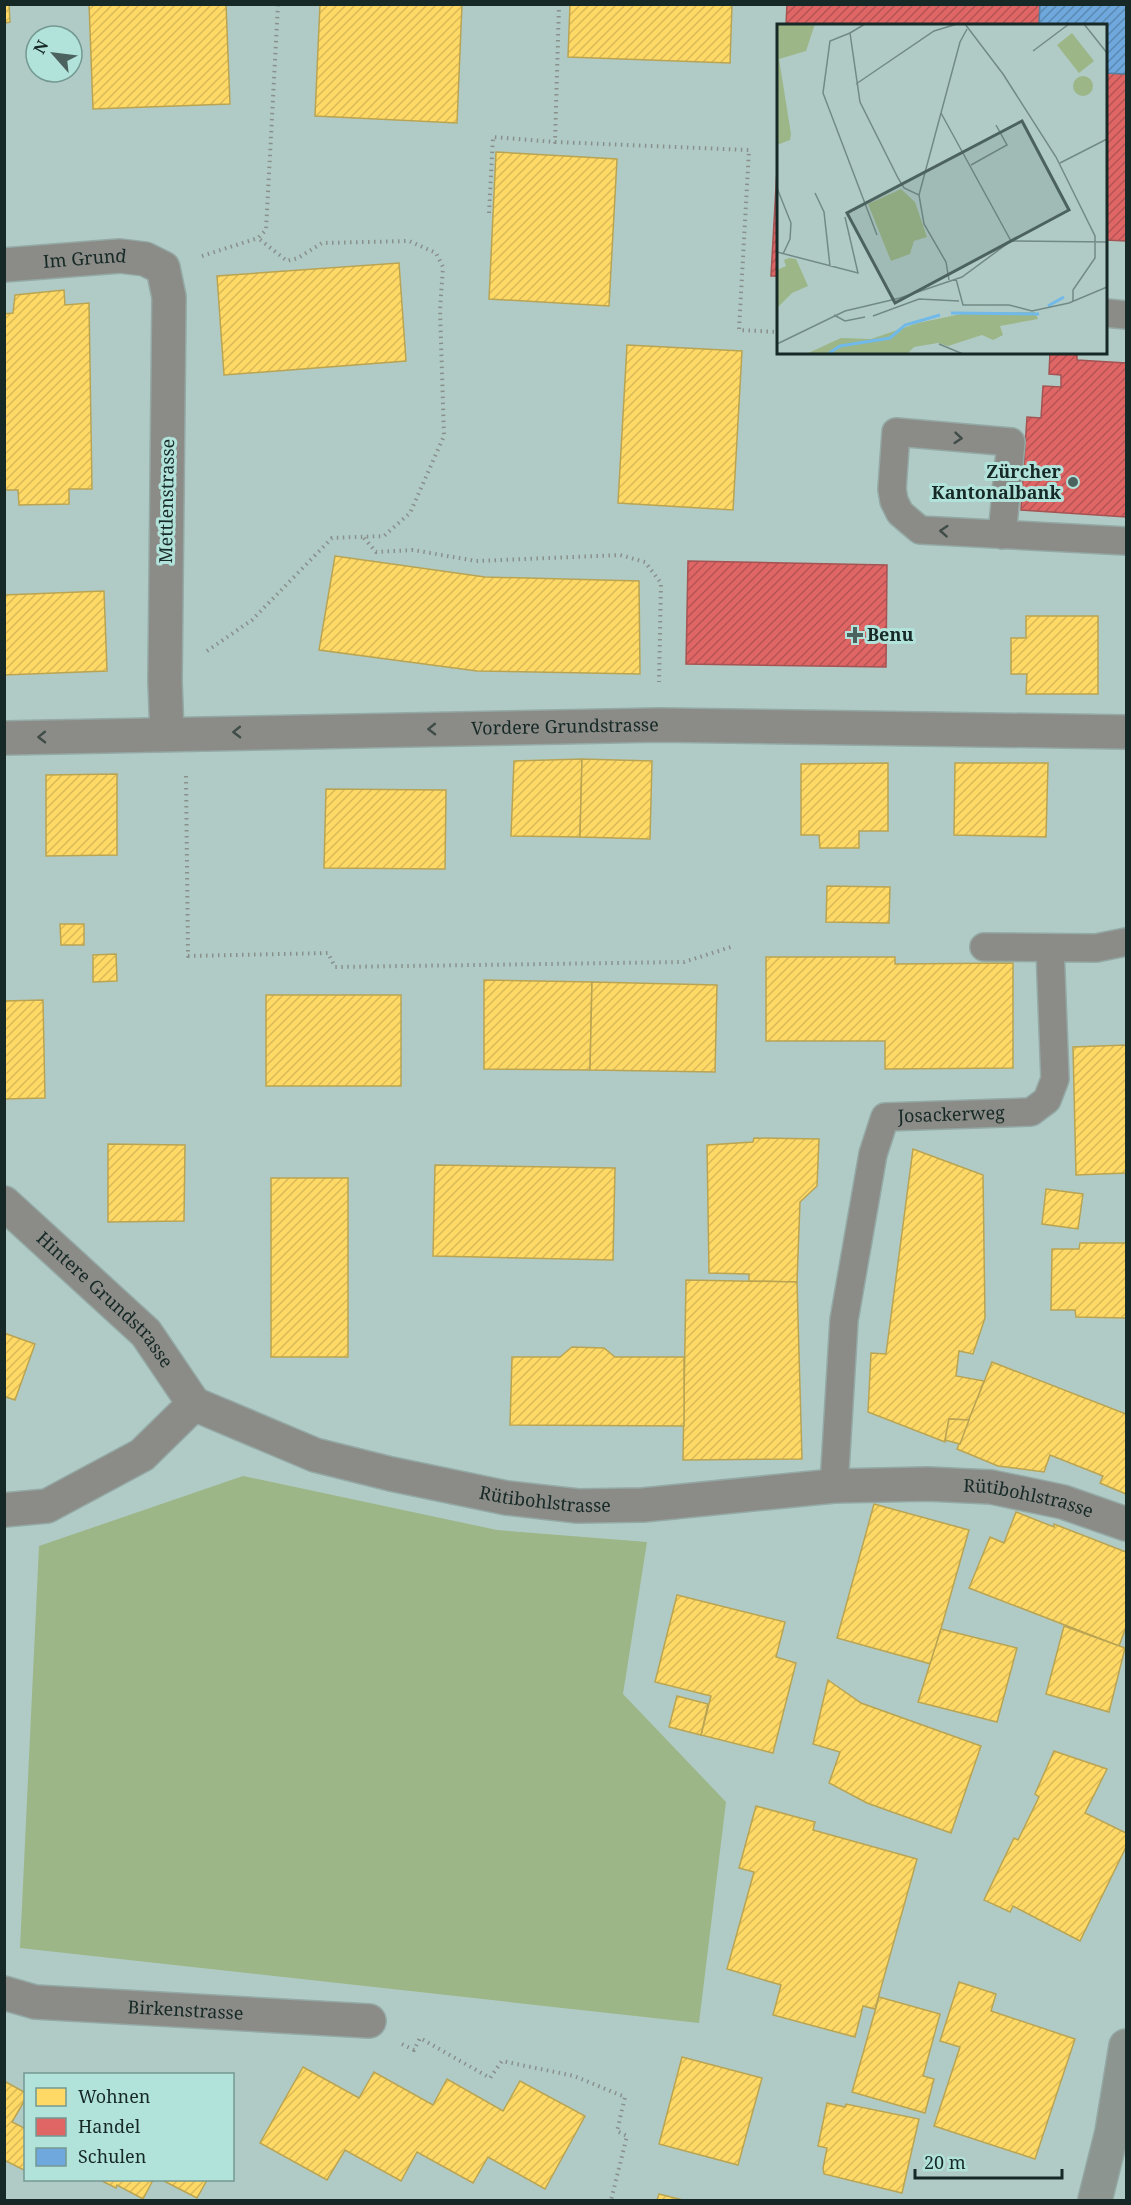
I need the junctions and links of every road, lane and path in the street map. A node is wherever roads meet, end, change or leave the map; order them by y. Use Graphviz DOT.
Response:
graph roads {
  1 [pos="278,4"];
  2 [pos="559,4"];
  3 [pos="555,142"];
  4 [pos="489,213"];
  5 [pos="258,238"];
  6 [pos="4,265"];
  7 [pos="163,268"];
  8 [pos="1107,313"];
  9 [pos="1126,315"];
  10 [pos="777,332"];
  11 [pos="1002,535"];
  12 [pos="363,537"];
  13 [pos="1126,541"];
  14 [pos="165,681"];
  15 [pos="658,725"];
  16 [pos="1126,732"];
  17 [pos="176,734"];
  18 [pos="4,738"];
  19 [pos="1126,942"];
  20 [pos="734,946"];
  21 [pos="984,947"];
  22 [pos="1050,948"];
  23 [pos="4,1203"];
  24 [pos="194,1404"];
  25 [pos="834,1486"];
  26 [pos="4,1510"];
  27 [pos="1126,1524"];
  28 [pos="4,1993"];
  29 [pos="369,2021"];
  30 [pos="396,2041"];
  31 [pos="1126,2046"];
  32 [pos="610,2200"];
  33 [pos="1095,2200"];
  1 -- 5 [label="path"];
  2 -- 3 [label="path"];
  3 -- 4 [label="path"];
  3 -- 10 [label="path"];
  5 -- 7 [label="path"];
  5 -- 12 [label="path"];
  6 -- 7 [label="street, Im Grund"];
  7 -- 14 [label="street, Mettlenstrasse"];
  8 -- 9 [label="lane"];
  11 -- 11 [label="lane, one-way"];
  11 -- 13 [label="lane"];
  12 -- 14 [label="path"];
  12 -- 15 [label="path"];
  14 -- 17 [label="street, Mettlenstrasse"];
  15 -- 16 [label="street, Vordere Grundstrasse"];
  15 -- 17 [label="street, Vordere Grundstrasse, one-way"];
  17 -- 18 [label="street, Vordere Grundstrasse, one-way"];
  17 -- 20 [label="path"];
  19 -- 22 [label="lane"];
  21 -- 22 [label="lane"];
  22 -- 25 [label="lane, Josackerweg"];
  23 -- 24 [label="street, Hintere Grundstrasse"];
  24 -- 25 [label="street, Rütibohlstrasse"];
  24 -- 26 [label="street"];
  25 -- 27 [label="street, Rütibohlstrasse"];
  28 -- 29 [label="street, Birkenstrasse"];
  30 -- 32 [label="path"];
  31 -- 33 [label="main road"];
}
